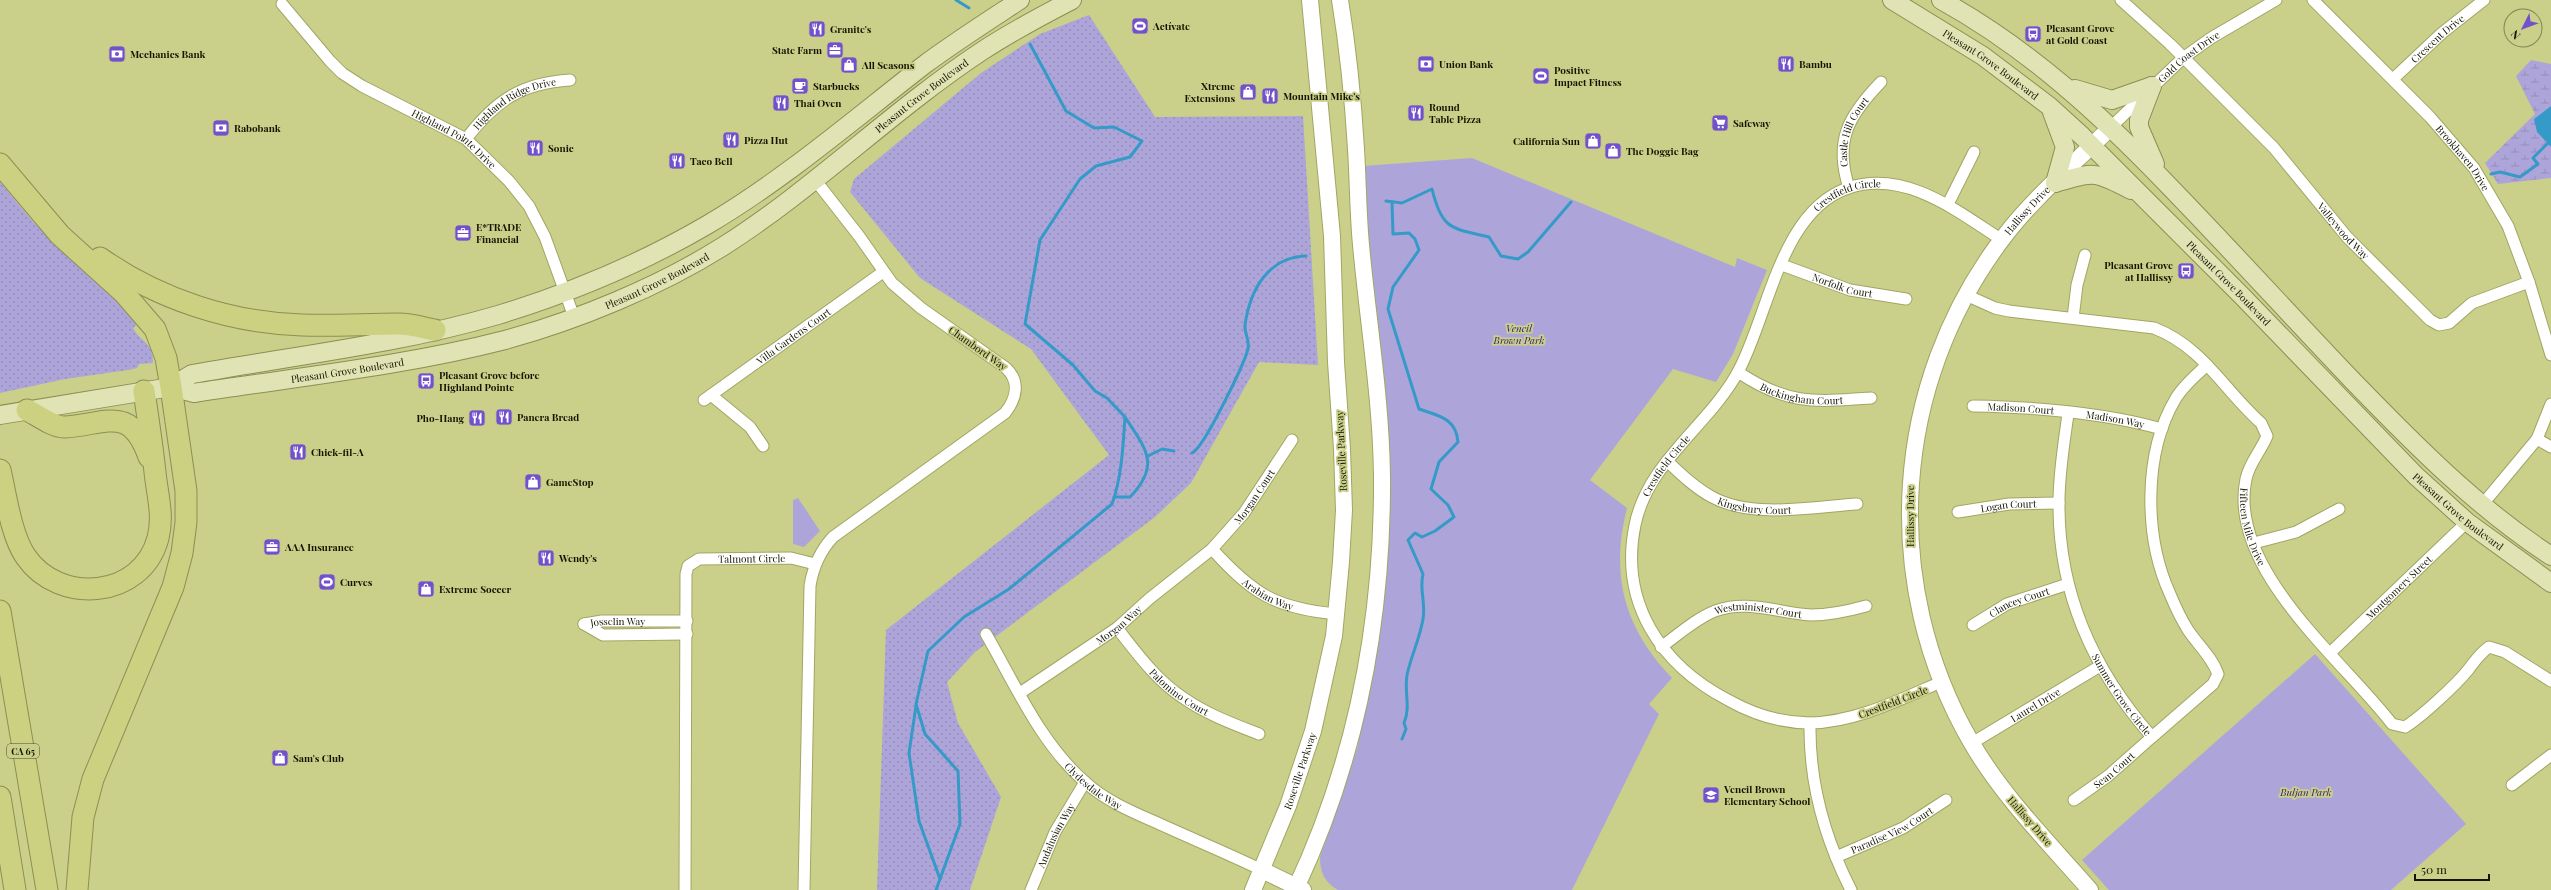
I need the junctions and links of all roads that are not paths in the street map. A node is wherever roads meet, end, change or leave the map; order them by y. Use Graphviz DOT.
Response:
graph roads {
  1 [pos="1020,0"];
  2 [pos="1072,0"];
  3 [pos="1310,0"];
  4 [pos="1340,0"];
  5 [pos="1892,0"];
  6 [pos="1941,0"];
  7 [pos="2120,0"];
  8 [pos="2276,0"];
  9 [pos="2313,0"];
  10 [pos="2484,0"];
  11 [pos="282,4"];
  12 [pos="2183,58"];
  13 [pos="2393,79"];
  14 [pos="570,80"];
  15 [pos="1881,82"];
  16 [pos="2065,86"];
  17 [pos="2152,86"];
  18 [pos="887,95"];
  19 [pos="2049,106"];
  20 [pos="2111,126"];
  21 [pos="466,139"];
  22 [pos="2092,145"];
  23 [pos="1974,152"];
  24 [pos="0,164"];
  25 [pos="2163,179"];
  26 [pos="816,181"];
  27 [pos="2055,183"];
  28 [pos="1849,188"];
  29 [pos="2145,198"];
  30 [pos="1948,204"];
  31 [pos="43,215"];
  32 [pos="2002,240"];
  33 [pos="2085,255"];
  34 [pos="1782,265"];
  35 [pos="883,272"];
  36 [pos="2529,282"];
  37 [pos="564,292"];
  38 [pos="1966,296"];
  39 [pos="1906,299"];
  40 [pos="574,317"];
  41 [pos="2073,318"];
  42 [pos="435,330"];
  43 [pos="2551,356"];
  44 [pos="2207,365"];
  45 [pos="1738,372"];
  46 [pos="172,387"];
  47 [pos="144,391"];
  48 [pos="1871,398"];
  49 [pos="2551,404"];
  50 [pos="1973,406"];
  51 [pos="27,410"];
  52 [pos="2068,414"];
  53 [pos="0,415"];
  54 [pos="2162,429"];
  55 [pos="2537,438"];
  56 [pos="1292,440"];
  57 [pos="763,446"];
  58 [pos="2551,447"];
  59 [pos="1667,461"];
  60 [pos="0,470"];
  61 [pos="155,473"];
  62 [pos="2059,503"];
  63 [pos="1857,504"];
  64 [pos="2482,506"];
  65 [pos="2339,509"];
  66 [pos="1958,512"];
  67 [pos="2468,522"];
  68 [pos="2254,543"];
  69 [pos="1212,549"];
  70 [pos="2551,556"];
  71 [pos="815,564"];
  72 [pos="2551,569"];
  73 [pos="2551,582"];
  74 [pos="2068,584"];
  75 [pos="1866,606"];
  76 [pos="0,611"];
  77 [pos="1336,614"];
  78 [pos="687,621"];
  79 [pos="1973,625"];
  80 [pos="1116,628"];
  81 [pos="687,634"];
  82 [pos="986,634"];
  83 [pos="1661,647"];
  84 [pos="2330,653"];
  85 [pos="2100,666"];
  86 [pos="2551,681"];
  87 [pos="1941,682"];
  88 [pos="1020,693"];
  89 [pos="1810,723"];
  90 [pos="1260,734"];
  91 [pos="2152,737"];
  92 [pos="1972,743"];
  93 [pos="2551,755"];
  94 [pos="1085,782"];
  95 [pos="2512,786"];
  96 [pos="0,797"];
  97 [pos="1946,800"];
  98 [pos="2074,800"];
  99 [pos="1836,857"];
  100 [pos="1262,870"];
  101 [pos="1298,889"];
  102 [pos="15,890"];
  103 [pos="47,890"];
  104 [pos="77,890"];
  105 [pos="685,890"];
  106 [pos="804,890"];
  107 [pos="1031,890"];
  108 [pos="1253,890"];
  109 [pos="1851,890"];
  110 [pos="2090,890"];
  1 -- 18 [label="main road, Pleasant Grove Boulevard"];
  2 -- 26 [label="main road, Pleasant Grove Boulevard"];
  3 -- 77 [label="main road, Roseville Parkway"];
  4 -- 101 [label="main road"];
  5 -- 19 [label="main road, Pleasant Grove Boulevard"];
  6 -- 16 [label="main road, Pleasant Grove Boulevard"];
  7 -- 12 [label="street, Valleywood Way"];
  8 -- 12 [label="street, Gold Coast Drive"];
  9 -- 13 [label="street, Brookhaven Drive"];
  10 -- 13 [label="street, Crescent Drive"];
  11 -- 21 [label="street, Highland Pointe Drive"];
  12 -- 17 [label="street, Gold Coast Drive"];
  12 -- 36 [label="street, Valleywood Way"];
  13 -- 36 [label="street, Brookhaven Drive"];
  14 -- 21 [label="street, Highland Ridge Drive"];
  15 -- 28 [label="street, Castle Hill Court"];
  16 -- 17 [label="main road"];
  16 -- 20 [label="main road, Pleasant Grove Boulevard"];
  17 -- 20 [label="street, Gold Coast Drive"];
  17 -- 25 [label="main road"];
  18 -- 26 [label="main road"];
  18 -- 37 [label="main road, Pleasant Grove Boulevard"];
  19 -- 22 [label="main road, Pleasant Grove Boulevard"];
  19 -- 27 [label="main road"];
  20 -- 22 [label="main road, Hallissy Drive"];
  20 -- 25 [label="main road, Pleasant Grove Boulevard"];
  21 -- 37 [label="street, Highland Pointe Drive"];
  22 -- 27 [label="main road, Hallissy Drive"];
  22 -- 29 [label="main road, Pleasant Grove Boulevard"];
  23 -- 30 [label="street"];
  24 -- 31 [label="highway"];
  25 -- 64 [label="main road, Pleasant Grove Boulevard"];
  26 -- 35 [label="street, Chambord Way"];
  26 -- 40 [label="main road, Pleasant Grove Boulevard"];
  27 -- 29 [label="main road"];
  27 -- 32 [label="main road, Hallissy Drive"];
  28 -- 30 [label="street, Crestfield Circle"];
  28 -- 34 [label="street, Crestfield Circle"];
  29 -- 67 [label="main road, Pleasant Grove Boulevard"];
  30 -- 32 [label="street, Crestfield Circle"];
  31 -- 42 [label="highway"];
  31 -- 46 [label="highway"];
  32 -- 38 [label="main road, Hallissy Drive"];
  33 -- 41 [label="street"];
  34 -- 39 [label="street, Norfolk Court"];
  34 -- 45 [label="street, Crestfield Circle"];
  35 -- 57 [label="street, Villa Gardens Court"];
  35 -- 71 [label="street, Chambord Way"];
  36 -- 43 [label="street, Brookhaven Drive"];
  37 -- 40 [label="street, Highland Pointe Drive"];
  37 -- 42 [label="main road, Pleasant Grove Boulevard"];
  38 -- 41 [label="street, Fifteen Mile Drive"];
  38 -- 87 [label="main road, Hallissy Drive"];
  40 -- 46 [label="main road, Pleasant Grove Boulevard"];
  41 -- 44 [label="street, Fifteen Mile Drive"];
  42 -- 46 [label="main road, Pleasant Grove Boulevard"];
  44 -- 54 [label="street, Summer Grove Circle"];
  44 -- 68 [label="street, Fifteen Mile Drive"];
  45 -- 48 [label="street, Buckingham Court"];
  45 -- 59 [label="street, Crestfield Circle"];
  46 -- 47 [label="main road, Pleasant Grove Boulevard"];
  46 -- 104 [label="highway"];
  47 -- 51 [label="main road, Pleasant Grove Boulevard"];
  47 -- 61 [label="highway"];
  49 -- 55 [label="street"];
  50 -- 52 [label="street, Madison Court"];
  51 -- 53 [label="main road, Pleasant Grove Boulevard"];
  51 -- 61 [label="highway"];
  52 -- 54 [label="street, Madison Way"];
  52 -- 62 [label="street, Summer Grove Circle"];
  54 -- 91 [label="street, Summer Grove Circle"];
  55 -- 58 [label="street"];
  55 -- 64 [label="street"];
  56 -- 69 [label="street, Morgan Court"];
  59 -- 63 [label="street, Kingsbury Court"];
  59 -- 83 [label="street, Crestfield Circle"];
  60 -- 61 [label="highway"];
  62 -- 66 [label="street, Logan Court"];
  62 -- 74 [label="street, Summer Grove Circle"];
  64 -- 70 [label="main road, Pleasant Grove Boulevard"];
  65 -- 68 [label="street"];
  67 -- 72 [label="main road"];
  67 -- 73 [label="main road, Pleasant Grove Boulevard"];
  67 -- 84 [label="street, Montgomery Street"];
  68 -- 84 [label="street, Fifteen Mile Drive"];
  69 -- 77 [label="street, Arabian Way"];
  69 -- 80 [label="street, Morgan Way"];
  71 -- 78 [label="street, Talmont Circle"];
  71 -- 106 [label="street"];
  74 -- 79 [label="street, Clancey Court"];
  74 -- 85 [label="street, Summer Grove Circle"];
  75 -- 83 [label="street, Westminister Court"];
  76 -- 103 [label="highway, CA 65"];
  77 -- 100 [label="main road, Roseville Parkway"];
  78 -- 81 [label="street, Talmont Circle"];
  78 -- 81 [label="street, Josselin Way"];
  80 -- 88 [label="street, Morgan Way"];
  80 -- 90 [label="street, Palomino Court"];
  81 -- 105 [label="street, Talmont Circle"];
  82 -- 88 [label="street, Clydesdale Way"];
  83 -- 89 [label="street, Crestfield Circle"];
  84 -- 86 [label="street, Fifteen Mile Drive"];
  85 -- 91 [label="street, Summer Grove Circle"];
  85 -- 92 [label="street, Laurel Drive"];
  87 -- 89 [label="street, Crestfield Circle"];
  87 -- 92 [label="main road, Hallissy Drive"];
  88 -- 94 [label="street, Clydesdale Way"];
  89 -- 99 [label="street"];
  91 -- 98 [label="street, Sean Court"];
  92 -- 110 [label="main road, Hallissy Drive"];
  93 -- 95 [label="street"];
  94 -- 100 [label="street, Clydesdale Way"];
  94 -- 107 [label="street, Andalusian Way"];
  96 -- 102 [label="highway"];
  97 -- 99 [label="street, Paradise View Court"];
  99 -- 109 [label="street"];
  100 -- 101 [label="main road"];
  100 -- 108 [label="main road, Roseville Parkway"];
}
